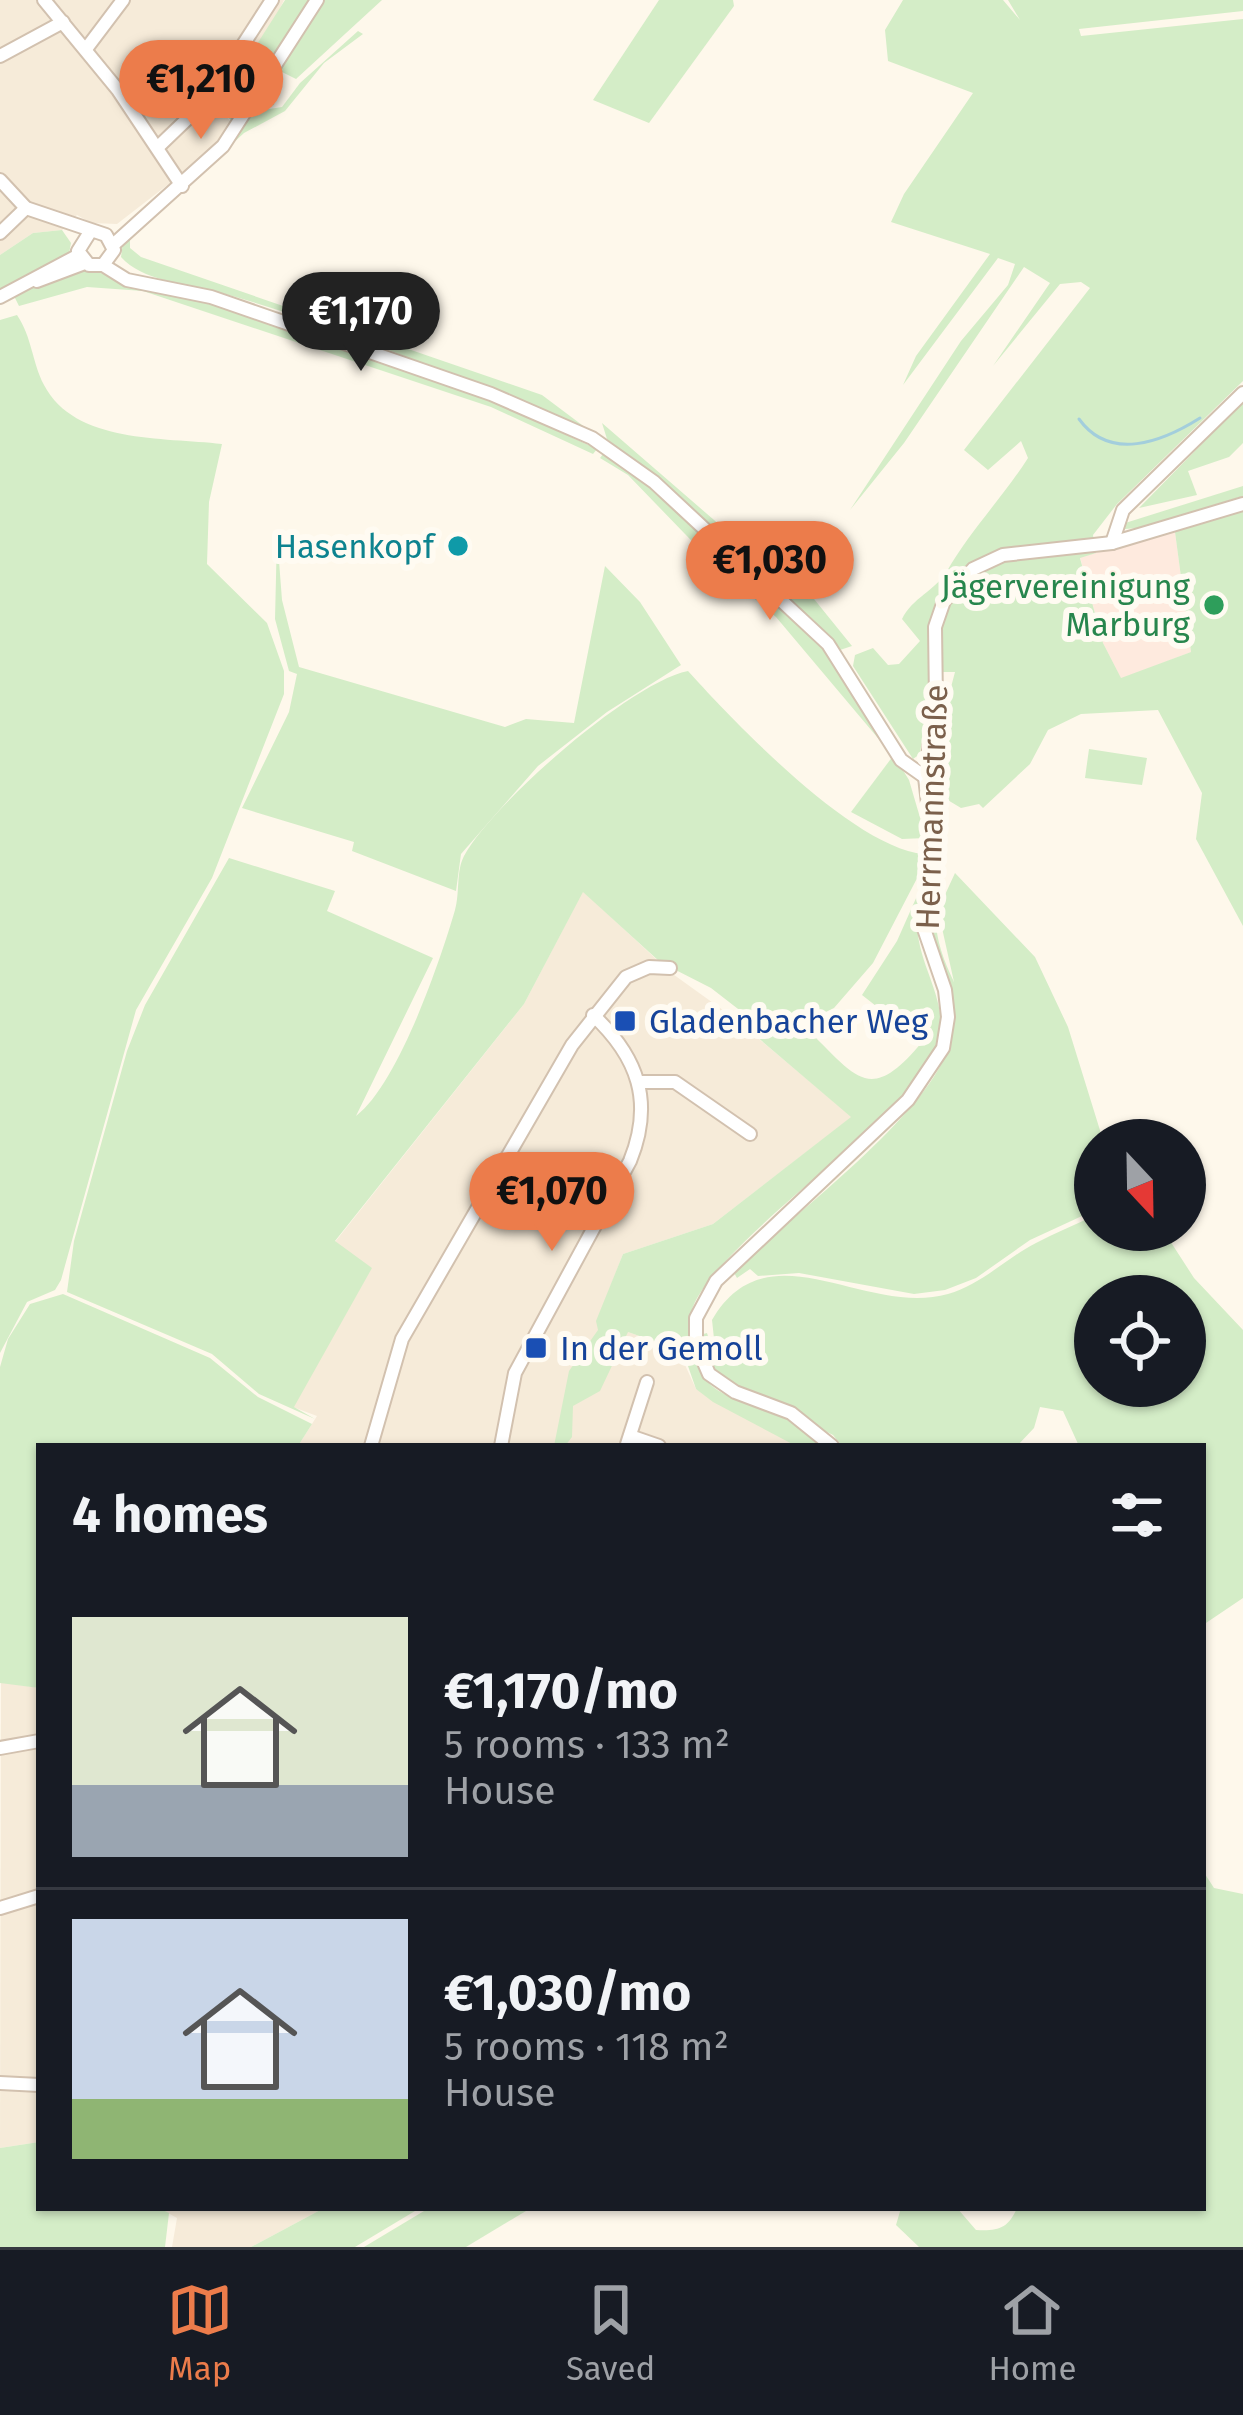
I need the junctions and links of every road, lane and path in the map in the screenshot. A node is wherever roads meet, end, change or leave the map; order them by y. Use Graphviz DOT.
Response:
graph roads {
  1 [pos="44,0"];
  2 [pos="123,0"];
  3 [pos="272,0"];
  4 [pos="316,0"];
  5 [pos="63,22"];
  6 [pos="86,49"];
  7 [pos="0,56"];
  8 [pos="158,147"];
  9 [pos="0,180"];
  10 [pos="182,186"];
  11 [pos="26,208"];
  12 [pos="0,233"];
  13 [pos="84,248"];
  14 [pos="109,250"];
  15 [pos="0,297"];
  16 [pos="1243,393"];
  17 [pos="1243,505"];
  18 [pos="1112,543"];
  19 [pos="925,777"];
  20 [pos="670,968"];
  21 [pos="593,1015"];
  22 [pos="640,1082"];
  23 [pos="750,1134"];
  24 [pos="647,1382"];
  25 [pos="628,1440"];
  26 [pos="372,1443"];
  27 [pos="502,1443"];
  28 [pos="828,1443"];
  29 [pos="36,1742"];
  30 [pos="0,1748"];
  31 [pos="36,1897"];
  32 [pos="0,1908"];
  33 [pos="0,2084"];
  34 [pos="36,2085"];
  1 -- 5 [label="street"];
  2 -- 6 [label="street"];
  3 -- 8 [label="street"];
  4 -- 10 [label="street"];
  5 -- 6 [label="street"];
  5 -- 7 [label="street"];
  6 -- 8 [label="street"];
  8 -- 10 [label="street"];
  9 -- 11 [label="street"];
  10 -- 14 [label="street"];
  11 -- 12 [label="street"];
  11 -- 13 [label="street"];
  13 -- 14 [label="street"];
  13 -- 14 [label="street"];
  13 -- 15 [label="street"];
  14 -- 19 [label="street"];
  16 -- 18 [label="street"];
  17 -- 18 [label="street, Herrmannstraße"];
  18 -- 19 [label="street, Herrmannstraße"];
  19 -- 28 [label="street, Herrmannstraße"];
  20 -- 21 [label="street"];
  21 -- 22 [label="street"];
  21 -- 26 [label="street"];
  22 -- 23 [label="street"];
  22 -- 27 [label="street"];
  24 -- 25 [label="street"];
  29 -- 30 [label="street"];
  31 -- 32 [label="street"];
  33 -- 34 [label="street"];
}
